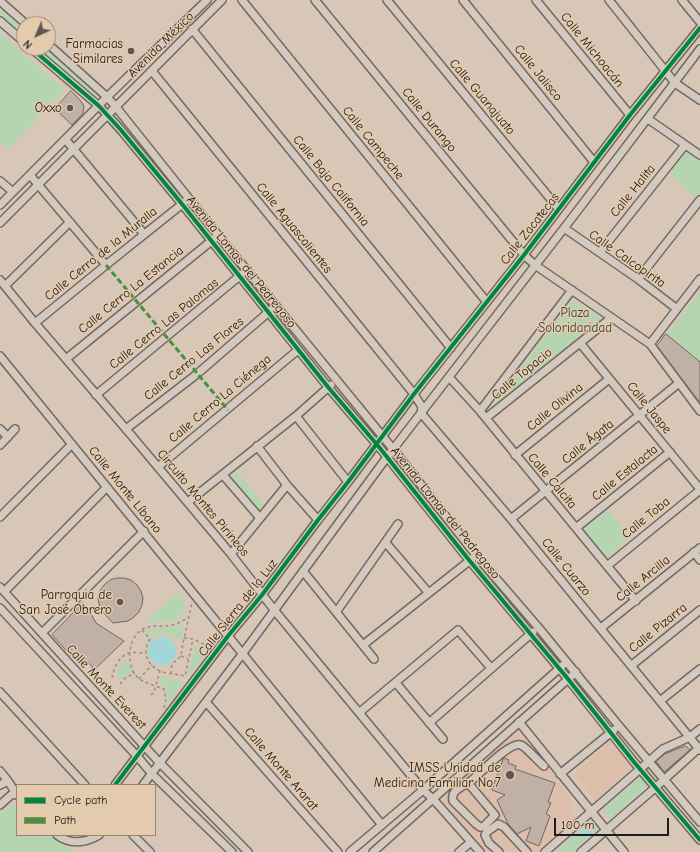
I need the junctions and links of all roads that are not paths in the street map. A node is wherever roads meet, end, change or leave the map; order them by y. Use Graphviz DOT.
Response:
graph roads {
  1 [pos="207,0"];
  2 [pos="222,0"];
  3 [pos="242,0"];
  4 [pos="315,0"];
  5 [pos="387,0"];
  6 [pos="463,0"];
  7 [pos="536,0"];
  8 [pos="609,0"];
  9 [pos="682,0"];
  10 [pos="0,1"];
  11 [pos="17,16"];
  12 [pos="0,21"];
  13 [pos="700,22"];
  14 [pos="700,28"];
  15 [pos="192,29"];
  16 [pos="16,35"];
  17 [pos="700,49"];
  18 [pos="56,51"];
  19 [pos="40,56"];
  20 [pos="152,71"];
  21 [pos="666,71"];
  22 [pos="675,83"];
  23 [pos="107,97"];
  24 [pos="700,100"];
  25 [pos="99,106"];
  26 [pos="116,107"];
  27 [pos="108,115"];
  28 [pos="630,115"];
  29 [pos="648,119"];
  30 [pos="66,140"];
  31 [pos="685,145"];
  32 [pos="74,149"];
  33 [pos="700,155"];
  34 [pos="594,162"];
  35 [pos="30,175"];
  36 [pos="0,181"];
  37 [pos="38,185"];
  38 [pos="13,192"];
  39 [pos="189,198"];
  40 [pos="700,200"];
  41 [pos="182,204"];
  42 [pos="0,205"];
  43 [pos="558,208"];
  44 [pos="70,222"];
  45 [pos="0,223"];
  46 [pos="564,228"];
  47 [pos="144,234"];
  48 [pos="218,235"];
  49 [pos="211,240"];
  50 [pos="600,252"];
  51 [pos="529,260"];
  52 [pos="106,264"];
  53 [pos="246,271"];
  54 [pos="240,277"];
  55 [pos="638,278"];
  56 [pos="700,279"];
  57 [pos="0,280"];
  58 [pos="6,285"];
  59 [pos="572,290"];
  60 [pos="486,301"];
  61 [pos="275,307"];
  62 [pos="677,309"];
  63 [pos="268,313"];
  64 [pos="611,318"];
  65 [pos="35,323"];
  66 [pos="580,343"];
  67 [pos="650,344"];
  68 [pos="451,348"];
  69 [pos="298,350"];
  70 [pos="0,356"];
  71 [pos="66,359"];
  72 [pos="448,377"];
  73 [pos="609,379"];
  74 [pos="336,380"];
  75 [pos="679,384"];
  76 [pos="328,387"];
  77 [pos="96,395"];
  78 [pos="416,397"];
  79 [pos="422,410"];
  80 [pos="480,411"];
  81 [pos="700,411"];
  82 [pos="296,416"];
  83 [pos="640,416"];
  84 [pos="486,418"];
  85 [pos="0,429"];
  86 [pos="15,429"];
  87 [pos="126,429"];
  88 [pos="8,437"];
  89 [pos="383,439"];
  90 [pos="72,444"];
  91 [pos="0,445"];
  92 [pos="377,445"];
  93 [pos="257,446"];
  94 [pos="393,449"];
  95 [pos="670,452"];
  96 [pos="515,455"];
  97 [pos="387,457"];
  98 [pos="158,467"];
  99 [pos="223,475"];
  100 [pos="348,482"];
  101 [pos="287,485"];
  102 [pos="107,487"];
  103 [pos="700,489"];
  104 [pos="545,491"];
  105 [pos="188,502"];
  106 [pos="0,516"];
  107 [pos="260,518"];
  108 [pos="511,519"];
  109 [pos="318,520"];
  110 [pos="398,524"];
  111 [pos="576,528"];
  112 [pos="144,531"];
  113 [pos="386,543"];
  114 [pos="697,550"];
  115 [pos="231,554"];
  116 [pos="476,555"];
  117 [pos="469,560"];
  118 [pos="700,560"];
  119 [pos="607,566"];
  120 [pos="303,572"];
  121 [pos="2,589"];
  122 [pos="428,592"];
  123 [pos="263,596"];
  124 [pos="636,601"];
  125 [pos="0,608"];
  126 [pos="273,608"];
  127 [pos="700,610"];
  128 [pos="337,611"];
  129 [pos="538,627"];
  130 [pos="601,628"];
  131 [pos="42,634"];
  132 [pos="530,634"];
  133 [pos="230,638"];
  134 [pos="363,645"];
  135 [pos="241,651"];
  136 [pos="374,659"];
  137 [pos="567,661"];
  138 [pos="66,662"];
  139 [pos="632,665"];
  140 [pos="491,668"];
  141 [pos="559,668"];
  142 [pos="700,669"];
  143 [pos="57,671"];
  144 [pos="576,672"];
  145 [pos="568,679"];
  146 [pos="396,683"];
  147 [pos="0,692"];
  148 [pos="660,701"];
  149 [pos="206,702"];
  150 [pos="360,712"];
  151 [pos="519,722"];
  152 [pos="429,723"];
  153 [pos="618,726"];
  154 [pos="700,729"];
  155 [pos="611,732"];
  156 [pos="690,737"];
  157 [pos="443,739"];
  158 [pos="491,747"];
  159 [pos="147,748"];
  160 [pos="699,748"];
  161 [pos="499,756"];
  162 [pos="139,758"];
  163 [pos="158,762"];
  164 [pos="649,762"];
  165 [pos="544,766"];
  166 [pos="640,769"];
  167 [pos="0,771"];
  168 [pos="150,771"];
  169 [pos="560,774"];
  170 [pos="664,779"];
  171 [pos="8,781"];
  172 [pos="468,783"];
  173 [pos="84,784"];
  174 [pos="116,784"];
  175 [pos="144,784"];
  176 [pos="0,785"];
  177 [pos="16,785"];
  178 [pos="656,786"];
  179 [pos="423,790"];
  180 [pos="16,794"];
  181 [pos="433,799"];
  182 [pos="0,805"];
  183 [pos="591,812"];
  184 [pos="700,822"];
  185 [pos="382,825"];
  186 [pos="224,828"];
  187 [pos="606,830"];
  188 [pos="59,836"];
  189 [pos="97,836"];
  190 [pos="134,836"];
  191 [pos="216,836"];
  192 [pos="700,840"];
  193 [pos="471,842"];
  194 [pos="150,852"];
  195 [pos="232,852"];
  196 [pos="248,852"];
  197 [pos="338,852"];
  198 [pos="350,852"];
  199 [pos="373,852"];
  200 [pos="459,852"];
  201 [pos="480,852"];
  202 [pos="499,852"];
  203 [pos="527,852"];
  204 [pos="546,852"];
  205 [pos="581,852"];
  206 [pos="624,852"];
  1 -- 23 [label="street, Avenida México"];
  2 -- 15 [label="street, Avenida México"];
  3 -- 60 [label="street, Calle Campeche"];
  4 -- 51 [label="street, Calle Durango"];
  5 -- 43 [label="street, Calle Guanajuato"];
  6 -- 34 [label="street, Calle Jalisco"];
  7 -- 28 [label="street, Calle Michoacán"];
  8 -- 21 [label="street"];
  9 -- 13 [label="street"];
  10 -- 11 [label="street"];
  12 -- 16 [label="street"];
  14 -- 21 [label="street, Calle Zacatecas"];
  15 -- 20 [label="street, Avenida México"];
  15 -- 68 [label="street, Calle Baja California"];
  17 -- 22 [label="street, Calle Zacatecas"];
  18 -- 23 [label="street, Avenida Lomas del Pedregoso"];
  19 -- 25 [label="street, Avenida Lomas del Pedregoso"];
  20 -- 26 [label="street, Avenida México"];
  20 -- 78 [label="street, Calle Aguascalientes"];
  21 -- 22 [label="street"];
  21 -- 28 [label="street, Calle Zacatecas"];
  22 -- 24 [label="street"];
  22 -- 29 [label="street, Calle Zacatecas"];
  23 -- 25 [label="street, Avenida México"];
  23 -- 26 [label="street, Avenida Lomas del Pedregoso"];
  25 -- 27 [label="street, Avenida Lomas del Pedregoso"];
  25 -- 30 [label="street, Avenida México"];
  26 -- 27 [label="street, Avenida México"];
  26 -- 39 [label="street, Avenida Lomas del Pedregoso"];
  27 -- 32 [label="street, Avenida México"];
  27 -- 41 [label="street, Avenida Lomas del Pedregoso"];
  28 -- 34 [label="street, Calle Zacatecas"];
  29 -- 31 [label="street"];
  29 -- 46 [label="street, Calle Zacatecas"];
  30 -- 32 [label="street"];
  30 -- 35 [label="street, Avenida México"];
  31 -- 33 [label="street"];
  31 -- 50 [label="street, Calle Halita"];
  32 -- 37 [label="street, Avenida México"];
  32 -- 47 [label="street"];
  34 -- 43 [label="street, Calle Zacatecas"];
  35 -- 37 [label="street"];
  35 -- 38 [label="street, Avenida México"];
  36 -- 38 [label="street"];
  37 -- 44 [label="street"];
  37 -- 45 [label="street, Avenida México"];
  38 -- 42 [label="street, Avenida México"];
  39 -- 41 [label="street, Calle Cerro de la Muralla"];
  39 -- 48 [label="street, Avenida Lomas del Pedregoso"];
  40 -- 55 [label="street"];
  41 -- 47 [label="street, Calle Cerro de la Muralla"];
  41 -- 49 [label="street, Avenida Lomas del Pedregoso"];
  43 -- 51 [label="street, Calle Zacatecas"];
  44 -- 52 [label="street"];
  44 -- 58 [label="street"];
  46 -- 50 [label="street, Calle Calcopirita"];
  46 -- 51 [label="street, Calle Zacatecas"];
  47 -- 52 [label="street, Calle Cerro de la Muralla"];
  48 -- 49 [label="street, Calle Cerro La Estancia"];
  48 -- 53 [label="street, Avenida Lomas del Pedregoso"];
  49 -- 54 [label="street, Avenida Lomas del Pedregoso"];
  49 -- 71 [label="street, Calle Cerro La Estancia"];
  50 -- 55 [label="street, Calle Calcopirita"];
  51 -- 59 [label="street, Calle Durango"];
  51 -- 60 [label="street, Calle Zacatecas"];
  51 -- 72 [label="street, Calle Zacatecas"];
  52 -- 65 [label="street, Calle Cerro de la Muralla"];
  53 -- 54 [label="street, Calle Cerro Las Palomas"];
  53 -- 61 [label="street, Avenida Lomas del Pedregoso"];
  54 -- 63 [label="street, Avenida Lomas del Pedregoso"];
  54 -- 77 [label="street, Calle Cerro Las Palomas"];
  55 -- 62 [label="street, Calle Calcopirita"];
  56 -- 62 [label="street"];
  57 -- 58 [label="street, Circuito Montes Pirineos"];
  58 -- 65 [label="street, Circuito Montes Pirineos"];
  59 -- 64 [label="street, Calle Durango"];
  59 -- 80 [label="street"];
  60 -- 68 [label="street, Calle Zacatecas"];
  61 -- 63 [label="street, Calle Cerro Las Flores"];
  61 -- 74 [label="street, Avenida Lomas del Pedregoso"];
  62 -- 67 [label="street"];
  63 -- 69 [label="street, Avenida Lomas del Pedregoso"];
  63 -- 87 [label="street, Calle Cerro Las Flores"];
  64 -- 66 [label="street, Calle Topacio"];
  64 -- 67 [label="street, Calle Durango"];
  65 -- 71 [label="street, Circuito Montes Pirineos"];
  66 -- 73 [label="street, Calle Jaspe"];
  66 -- 84 [label="street, Calle Topacio"];
  67 -- 75 [label="street"];
  68 -- 78 [label="street, Calle Zacatecas"];
  69 -- 76 [label="street, Avenida Lomas del Pedregoso"];
  69 -- 98 [label="street, Calle Cerro La Ciénega"];
  70 -- 90 [label="street, Calle Monte Líbano"];
  71 -- 77 [label="street, Circuito Montes Pirineos"];
  72 -- 79 [label="street, Calle Zacatecas"];
  72 -- 80 [label="street, Calle Calcita"];
  73 -- 83 [label="street, Calle Jaspe"];
  73 -- 96 [label="street, Calle Olivina"];
  74 -- 76 [label="street"];
  74 -- 89 [label="street, Avenida Lomas del Pedregoso"];
  75 -- 81 [label="street"];
  75 -- 83 [label="street, Calle Ágata"];
  76 -- 82 [label="street"];
  76 -- 92 [label="street, Avenida Lomas del Pedregoso"];
  77 -- 87 [label="street, Circuito Montes Pirineos"];
  78 -- 79 [label="street, Calle Cuarzo"];
  78 -- 89 [label="street, Calle Zacatecas"];
  79 -- 94 [label="street, Calle Zacatecas"];
  79 -- 108 [label="street, Calle Cuarzo"];
  80 -- 84 [label="street, Calle Calcita"];
  82 -- 93 [label="street"];
  82 -- 100 [label="street"];
  83 -- 95 [label="street, Calle Jaspe"];
  83 -- 104 [label="street, Calle Ágata"];
  84 -- 96 [label="street, Calle Calcita"];
  85 -- 88 [label="street"];
  86 -- 88 [label="street"];
  87 -- 98 [label="street, Circuito Montes Pirineos"];
  88 -- 91 [label="street"];
  89 -- 92 [label="street, Calle Zacatecas"];
  89 -- 94 [label="street, Avenida Lomas del Pedregoso"];
  90 -- 102 [label="street, Calle Monte Líbano"];
  90 -- 106 [label="street"];
  92 -- 97 [label="street, Avenida Lomas del Pedregoso"];
  92 -- 100 [label="street, Calle Sierra de la Luz"];
  93 -- 99 [label="street"];
  93 -- 101 [label="street"];
  94 -- 97 [label="street"];
  94 -- 116 [label="street, Avenida Lomas del Pedregoso"];
  95 -- 103 [label="street, Calle Jaspe"];
  95 -- 111 [label="street, Calle Estalacta"];
  96 -- 104 [label="street, Calle Calcita"];
  97 -- 117 [label="street, Avenida Lomas del Pedregoso"];
  97 -- 120 [label="street"];
  98 -- 105 [label="street, Circuito Montes Pirineos"];
  99 -- 105 [label="street"];
  99 -- 107 [label="street"];
  100 -- 109 [label="street, Calle Sierra de la Luz"];
  101 -- 107 [label="street"];
  101 -- 109 [label="street"];
  102 -- 112 [label="street, Calle Monte Líbano"];
  102 -- 121 [label="street"];
  103 -- 119 [label="street, Calle Toba"];
  104 -- 108 [label="street, Calle Ágata"];
  104 -- 111 [label="street, Calle Calcita"];
  105 -- 115 [label="street, Circuito Montes Pirineos"];
  107 -- 115 [label="street"];
  108 -- 130 [label="street, Calle Cuarzo"];
  109 -- 123 [label="street, Calle Sierra de la Luz"];
  110 -- 113 [label="street"];
  111 -- 119 [label="street, Calle Calcita"];
  112 -- 131 [label="street"];
  112 -- 133 [label="street, Calle Monte Líbano"];
  113 -- 122 [label="street"];
  113 -- 128 [label="street"];
  114 -- 118 [label="street"];
  114 -- 124 [label="street, Calle Arcilla"];
  115 -- 123 [label="street, Circuito Montes Pirineos"];
  116 -- 117 [label="street"];
  116 -- 129 [label="street, Avenida Lomas del Pedregoso"];
  117 -- 122 [label="street"];
  117 -- 132 [label="street, Avenida Lomas del Pedregoso"];
  119 -- 124 [label="street, Calle Calcita"];
  120 -- 126 [label="street"];
  120 -- 128 [label="street"];
  121 -- 131 [label="street, Calle Monte Everest"];
  122 -- 134 [label="street"];
  123 -- 126 [label="street, Circuito Montes Pirineos"];
  123 -- 133 [label="street, Calle Sierra de la Luz"];
  124 -- 130 [label="street, Calle Arcilla"];
  125 -- 143 [label="street, Calle Monte Everest"];
  126 -- 135 [label="street"];
  126 -- 150 [label="street, Circuito Montes Pirineos"];
  127 -- 139 [label="street, Calle Pizarra"];
  128 -- 134 [label="street"];
  129 -- 132 [label="street"];
  129 -- 137 [label="street, Avenida Lomas del Pedregoso"];
  130 -- 139 [label="street, Calle Cuarzo"];
  131 -- 138 [label="street, Calle Monte Everest"];
  132 -- 140 [label="street"];
  132 -- 141 [label="street, Avenida Lomas del Pedregoso"];
  133 -- 135 [label="street, Calle Monte Líbano"];
  133 -- 159 [label="street, Calle Sierra de la Luz"];
  134 -- 136 [label="street"];
  135 -- 149 [label="street"];
  135 -- 185 [label="street"];
  137 -- 141 [label="street"];
  137 -- 144 [label="street, Avenida Lomas del Pedregoso"];
  138 -- 143 [label="street"];
  138 -- 159 [label="street, Calle Monte Everest"];
  139 -- 148 [label="street, Calle Cuarzo"];
  140 -- 146 [label="street"];
  140 -- 152 [label="street"];
  141 -- 145 [label="street, Avenida Lomas del Pedregoso"];
  141 -- 179 [label="street"];
  142 -- 148 [label="street"];
  143 -- 162 [label="street, Calle Monte Everest"];
  144 -- 145 [label="street"];
  144 -- 153 [label="street, Avenida Lomas del Pedregoso"];
  145 -- 151 [label="street"];
  145 -- 155 [label="street, Avenida Lomas del Pedregoso"];
  146 -- 150 [label="street"];
  146 -- 152 [label="street"];
  147 -- 173 [label="street"];
  148 -- 156 [label="street, Calle Cuarzo"];
  149 -- 163 [label="street"];
  149 -- 197 [label="street, Calle Monte Ararat"];
  150 -- 179 [label="street, Circuito Montes Pirineos"];
  151 -- 158 [label="street"];
  151 -- 169 [label="street"];
  152 -- 157 [label="street"];
  153 -- 155 [label="street"];
  153 -- 164 [label="street, Avenida Lomas del Pedregoso"];
  154 -- 156 [label="street"];
  155 -- 166 [label="street, Avenida Lomas del Pedregoso"];
  155 -- 169 [label="street"];
  156 -- 160 [label="street, Calle Cuarzo"];
  156 -- 164 [label="street"];
  158 -- 161 [label="street"];
  158 -- 181 [label="street"];
  159 -- 162 [label="street, Calle Sierra de la Luz"];
  159 -- 163 [label="street, Calle Monte Everest"];
  160 -- 170 [label="street"];
  161 -- 165 [label="street"];
  161 -- 172 [label="street"];
  162 -- 168 [label="street, Calle Monte Everest"];
  162 -- 174 [label="street, Calle Sierra de la Luz"];
  163 -- 168 [label="street"];
  163 -- 186 [label="street, Calle Monte Everest"];
  164 -- 166 [label="street"];
  164 -- 170 [label="street, Avenida Lomas del Pedregoso"];
  166 -- 178 [label="street, Avenida Lomas del Pedregoso"];
  166 -- 183 [label="street"];
  167 -- 171 [label="street"];
  168 -- 175 [label="street"];
  168 -- 191 [label="street, Calle Monte Everest"];
  169 -- 183 [label="street"];
  170 -- 178 [label="street"];
  170 -- 184 [label="street, Avenida Lomas del Pedregoso"];
  171 -- 176 [label="street"];
  171 -- 177 [label="street"];
  171 -- 180 [label="street"];
  172 -- 172 [label="street"];
  178 -- 187 [label="street"];
  178 -- 192 [label="street, Avenida Lomas del Pedregoso"];
  179 -- 181 [label="street, Circuito Montes Pirineos"];
  179 -- 185 [label="street"];
  180 -- 182 [label="street"];
  181 -- 193 [label="street, Circuito Montes Pirineos"];
  181 -- 199 [label="street"];
  183 -- 187 [label="street"];
  183 -- 204 [label="street"];
  185 -- 198 [label="street"];
  186 -- 191 [label="street"];
  186 -- 196 [label="street, Calle Monte Everest"];
  187 -- 205 [label="street"];
  187 -- 206 [label="street"];
  188 -- 189 [label="street"];
  190 -- 194 [label="street"];
  191 -- 195 [label="street, Calle Monte Everest"];
  193 -- 200 [label="street"];
  193 -- 201 [label="street, Circuito Montes Pirineos"];
  202 -- 203 [label="street"];
}
